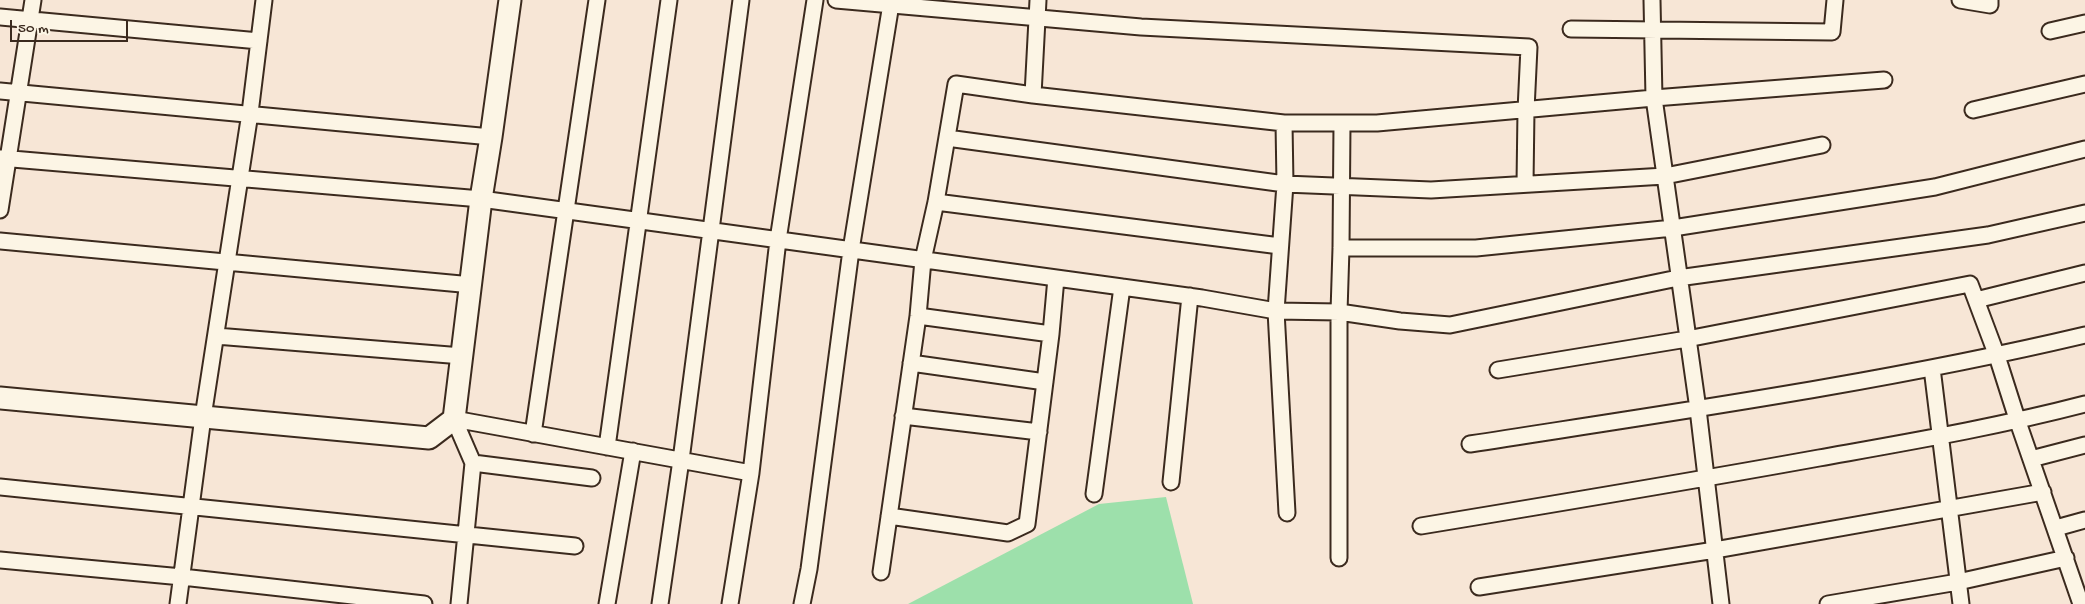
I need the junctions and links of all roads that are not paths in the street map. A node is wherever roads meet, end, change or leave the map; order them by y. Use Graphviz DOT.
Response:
graph roads {
  1 [pos="34,0"];
  2 [pos="264,0"];
  3 [pos="510,0"];
  4 [pos="598,0"];
  5 [pos="669,0"];
  6 [pos="741,0"];
  7 [pos="815,0"];
  8 [pos="836,0"];
  9 [pos="1038,0"];
  10 [pos="1652,0"];
  11 [pos="1835,0"];
  12 [pos="1960,0"];
  13 [pos="1990,0"];
  14 [pos="892,4"];
  15 [pos="1037,17"];
  16 [pos="0,18"];
  17 [pos="30,20"];
  18 [pos="2085,23"];
  19 [pos="1571,29"];
  20 [pos="1653,30"];
  21 [pos="2050,31"];
  22 [pos="259,41"];
  23 [pos="1884,80"];
  24 [pos="2085,84"];
  25 [pos="0,91"];
  26 [pos="19,93"];
  27 [pos="1033,95"];
  28 [pos="1654,98"];
  29 [pos="1526,110"];
  30 [pos="1973,110"];
  31 [pos="250,113"];
  32 [pos="1284,123"];
  33 [pos="1342,124"];
  34 [pos="491,137"];
  35 [pos="947,138"];
  36 [pos="1822,144"];
  37 [pos="2085,149"];
  38 [pos="4,158"];
  39 [pos="1666,176"];
  40 [pos="239,178"];
  41 [pos="1285,184"];
  42 [pos="1525,184"];
  43 [pos="1342,186"];
  44 [pos="481,199"];
  45 [pos="936,202"];
  46 [pos="0,210"];
  47 [pos="566,211"];
  48 [pos="2085,213"];
  49 [pos="638,221"];
  50 [pos="1673,228"];
  51 [pos="711,231"];
  52 [pos="778,240"];
  53 [pos="0,241"];
  54 [pos="1280,246"];
  55 [pos="1341,248"];
  56 [pos="850,250"];
  57 [pos="923,260"];
  58 [pos="227,262"];
  59 [pos="2085,273"];
  60 [pos="1056,278"];
  61 [pos="1678,278"];
  62 [pos="472,285"];
  63 [pos="1122,287"];
  64 [pos="1190,296"];
  65 [pos="1976,300"];
  66 [pos="1276,311"];
  67 [pos="1339,312"];
  68 [pos="918,316"];
  69 [pos="1051,334"];
  70 [pos="2085,335"];
  71 [pos="216,336"];
  72 [pos="1687,339"];
  73 [pos="462,356"];
  74 [pos="1997,356"];
  75 [pos="911,363"];
  76 [pos="1932,368"];
  77 [pos="1498,370"];
  78 [pos="1045,382"];
  79 [pos="0,398"];
  80 [pos="2085,404"];
  81 [pos="1698,409"];
  82 [pos="903,416"];
  83 [pos="203,417"];
  84 [pos="454,419"];
  85 [pos="2018,422"];
  86 [pos="1039,432"];
  87 [pos="533,434"];
  88 [pos="1940,436"];
  89 [pos="1470,444"];
  90 [pos="2085,445"];
  91 [pos="607,447"];
  92 [pos="633,451"];
  93 [pos="2031,459"];
  94 [pos="681,460"];
  95 [pos="473,463"];
  96 [pos="751,473"];
  97 [pos="592,478"];
  98 [pos="1706,478"];
  99 [pos="1171,482"];
  100 [pos="0,487"];
  101 [pos="2043,492"];
  102 [pos="1094,494"];
  103 [pos="191,507"];
  104 [pos="1949,509"];
  105 [pos="1288,513"];
  106 [pos="888,516"];
  107 [pos="2085,520"];
  108 [pos="1421,526"];
  109 [pos="2056,528"];
  110 [pos="466,535"];
  111 [pos="575,546"];
  112 [pos="1715,550"];
  113 [pos="1339,558"];
  114 [pos="2066,558"];
  115 [pos="0,560"];
  116 [pos="880,572"];
  117 [pos="182,577"];
  118 [pos="1958,582"];
  119 [pos="1479,587"];
  120 [pos="2082,600"];
  121 [pos="178,604"];
  122 [pos="424,604"];
  123 [pos="459,604"];
  124 [pos="608,604"];
  125 [pos="660,604"];
  126 [pos="730,604"];
  127 [pos="802,604"];
  128 [pos="1722,604"];
  129 [pos="1828,604"];
  130 [pos="1960,604"];
  1 -- 17 [label="street"];
  2 -- 22 [label="street"];
  3 -- 34 [label="street"];
  4 -- 47 [label="street"];
  5 -- 49 [label="street"];
  6 -- 51 [label="street"];
  7 -- 52 [label="street"];
  8 -- 14 [label="street"];
  9 -- 15 [label="street"];
  10 -- 20 [label="street"];
  11 -- 20 [label="street"];
  12 -- 13 [label="street"];
  14 -- 15 [label="street"];
  14 -- 56 [label="street"];
  15 -- 27 [label="street"];
  15 -- 29 [label="street"];
  16 -- 17 [label="street"];
  17 -- 22 [label="street"];
  17 -- 26 [label="street"];
  18 -- 21 [label="street"];
  19 -- 20 [label="street"];
  20 -- 28 [label="street"];
  22 -- 31 [label="street"];
  23 -- 28 [label="street"];
  24 -- 30 [label="street"];
  25 -- 26 [label="street"];
  26 -- 31 [label="street"];
  26 -- 38 [label="street"];
  27 -- 32 [label="street"];
  27 -- 35 [label="street"];
  28 -- 29 [label="street"];
  28 -- 39 [label="street"];
  29 -- 33 [label="street"];
  29 -- 42 [label="street"];
  31 -- 34 [label="street"];
  31 -- 40 [label="street"];
  32 -- 33 [label="street"];
  32 -- 41 [label="street"];
  33 -- 43 [label="street"];
  34 -- 44 [label="street"];
  35 -- 41 [label="street"];
  35 -- 45 [label="street"];
  36 -- 39 [label="street"];
  37 -- 50 [label="street"];
  38 -- 40 [label="street"];
  38 -- 46 [label="street"];
  39 -- 42 [label="street"];
  39 -- 50 [label="street"];
  40 -- 44 [label="street"];
  40 -- 58 [label="street"];
  41 -- 43 [label="street"];
  41 -- 54 [label="street"];
  42 -- 43 [label="street"];
  43 -- 55 [label="street"];
  44 -- 47 [label="street"];
  44 -- 62 [label="street"];
  45 -- 54 [label="street"];
  45 -- 57 [label="street"];
  47 -- 49 [label="street"];
  47 -- 87 [label="street"];
  48 -- 61 [label="street"];
  49 -- 51 [label="street"];
  49 -- 91 [label="street"];
  50 -- 55 [label="street"];
  50 -- 61 [label="street"];
  51 -- 52 [label="street"];
  51 -- 94 [label="street"];
  52 -- 56 [label="street"];
  52 -- 96 [label="street"];
  53 -- 58 [label="street"];
  54 -- 66 [label="street"];
  55 -- 67 [label="street"];
  56 -- 57 [label="street"];
  56 -- 127 [label="street"];
  57 -- 60 [label="street"];
  57 -- 68 [label="street"];
  58 -- 62 [label="street"];
  58 -- 71 [label="street"];
  59 -- 65 [label="street"];
  60 -- 63 [label="street"];
  60 -- 69 [label="street"];
  61 -- 67 [label="street"];
  61 -- 72 [label="street"];
  62 -- 73 [label="street"];
  63 -- 64 [label="street"];
  63 -- 102 [label="street"];
  64 -- 66 [label="street"];
  64 -- 99 [label="street"];
  65 -- 72 [label="street"];
  65 -- 74 [label="street"];
  66 -- 67 [label="street"];
  66 -- 105 [label="street"];
  67 -- 113 [label="street"];
  68 -- 69 [label="street"];
  68 -- 75 [label="street"];
  69 -- 78 [label="street"];
  70 -- 74 [label="street"];
  71 -- 73 [label="street"];
  71 -- 83 [label="street"];
  72 -- 77 [label="street"];
  72 -- 81 [label="street"];
  73 -- 84 [label="street"];
  74 -- 76 [label="street"];
  74 -- 85 [label="street"];
  75 -- 78 [label="street"];
  75 -- 82 [label="street"];
  76 -- 81 [label="street"];
  76 -- 88 [label="street"];
  78 -- 86 [label="street"];
  79 -- 83 [label="street"];
  80 -- 85 [label="street"];
  81 -- 89 [label="street"];
  81 -- 98 [label="street"];
  82 -- 86 [label="street"];
  82 -- 106 [label="street"];
  83 -- 84 [label="street"];
  83 -- 103 [label="street"];
  84 -- 87 [label="street"];
  84 -- 95 [label="street"];
  85 -- 88 [label="street"];
  85 -- 93 [label="street"];
  86 -- 106 [label="street"];
  87 -- 91 [label="street"];
  88 -- 98 [label="street"];
  88 -- 104 [label="street"];
  90 -- 93 [label="street"];
  91 -- 92 [label="street"];
  92 -- 94 [label="street"];
  92 -- 124 [label="street"];
  93 -- 101 [label="street"];
  94 -- 96 [label="street"];
  94 -- 125 [label="street"];
  95 -- 97 [label="street"];
  95 -- 110 [label="street"];
  96 -- 126 [label="street"];
  98 -- 108 [label="street"];
  98 -- 112 [label="street"];
  100 -- 103 [label="street"];
  101 -- 104 [label="street"];
  101 -- 109 [label="street"];
  103 -- 110 [label="street"];
  103 -- 117 [label="street"];
  104 -- 112 [label="street"];
  104 -- 118 [label="street"];
  106 -- 116 [label="street"];
  107 -- 109 [label="street"];
  109 -- 114 [label="street"];
  110 -- 111 [label="street"];
  110 -- 123 [label="street"];
  112 -- 119 [label="street"];
  112 -- 128 [label="street"];
  114 -- 118 [label="street"];
  114 -- 120 [label="street"];
  115 -- 117 [label="street"];
  117 -- 121 [label="street"];
  117 -- 122 [label="street"];
  118 -- 129 [label="street"];
  118 -- 130 [label="street"];
}
